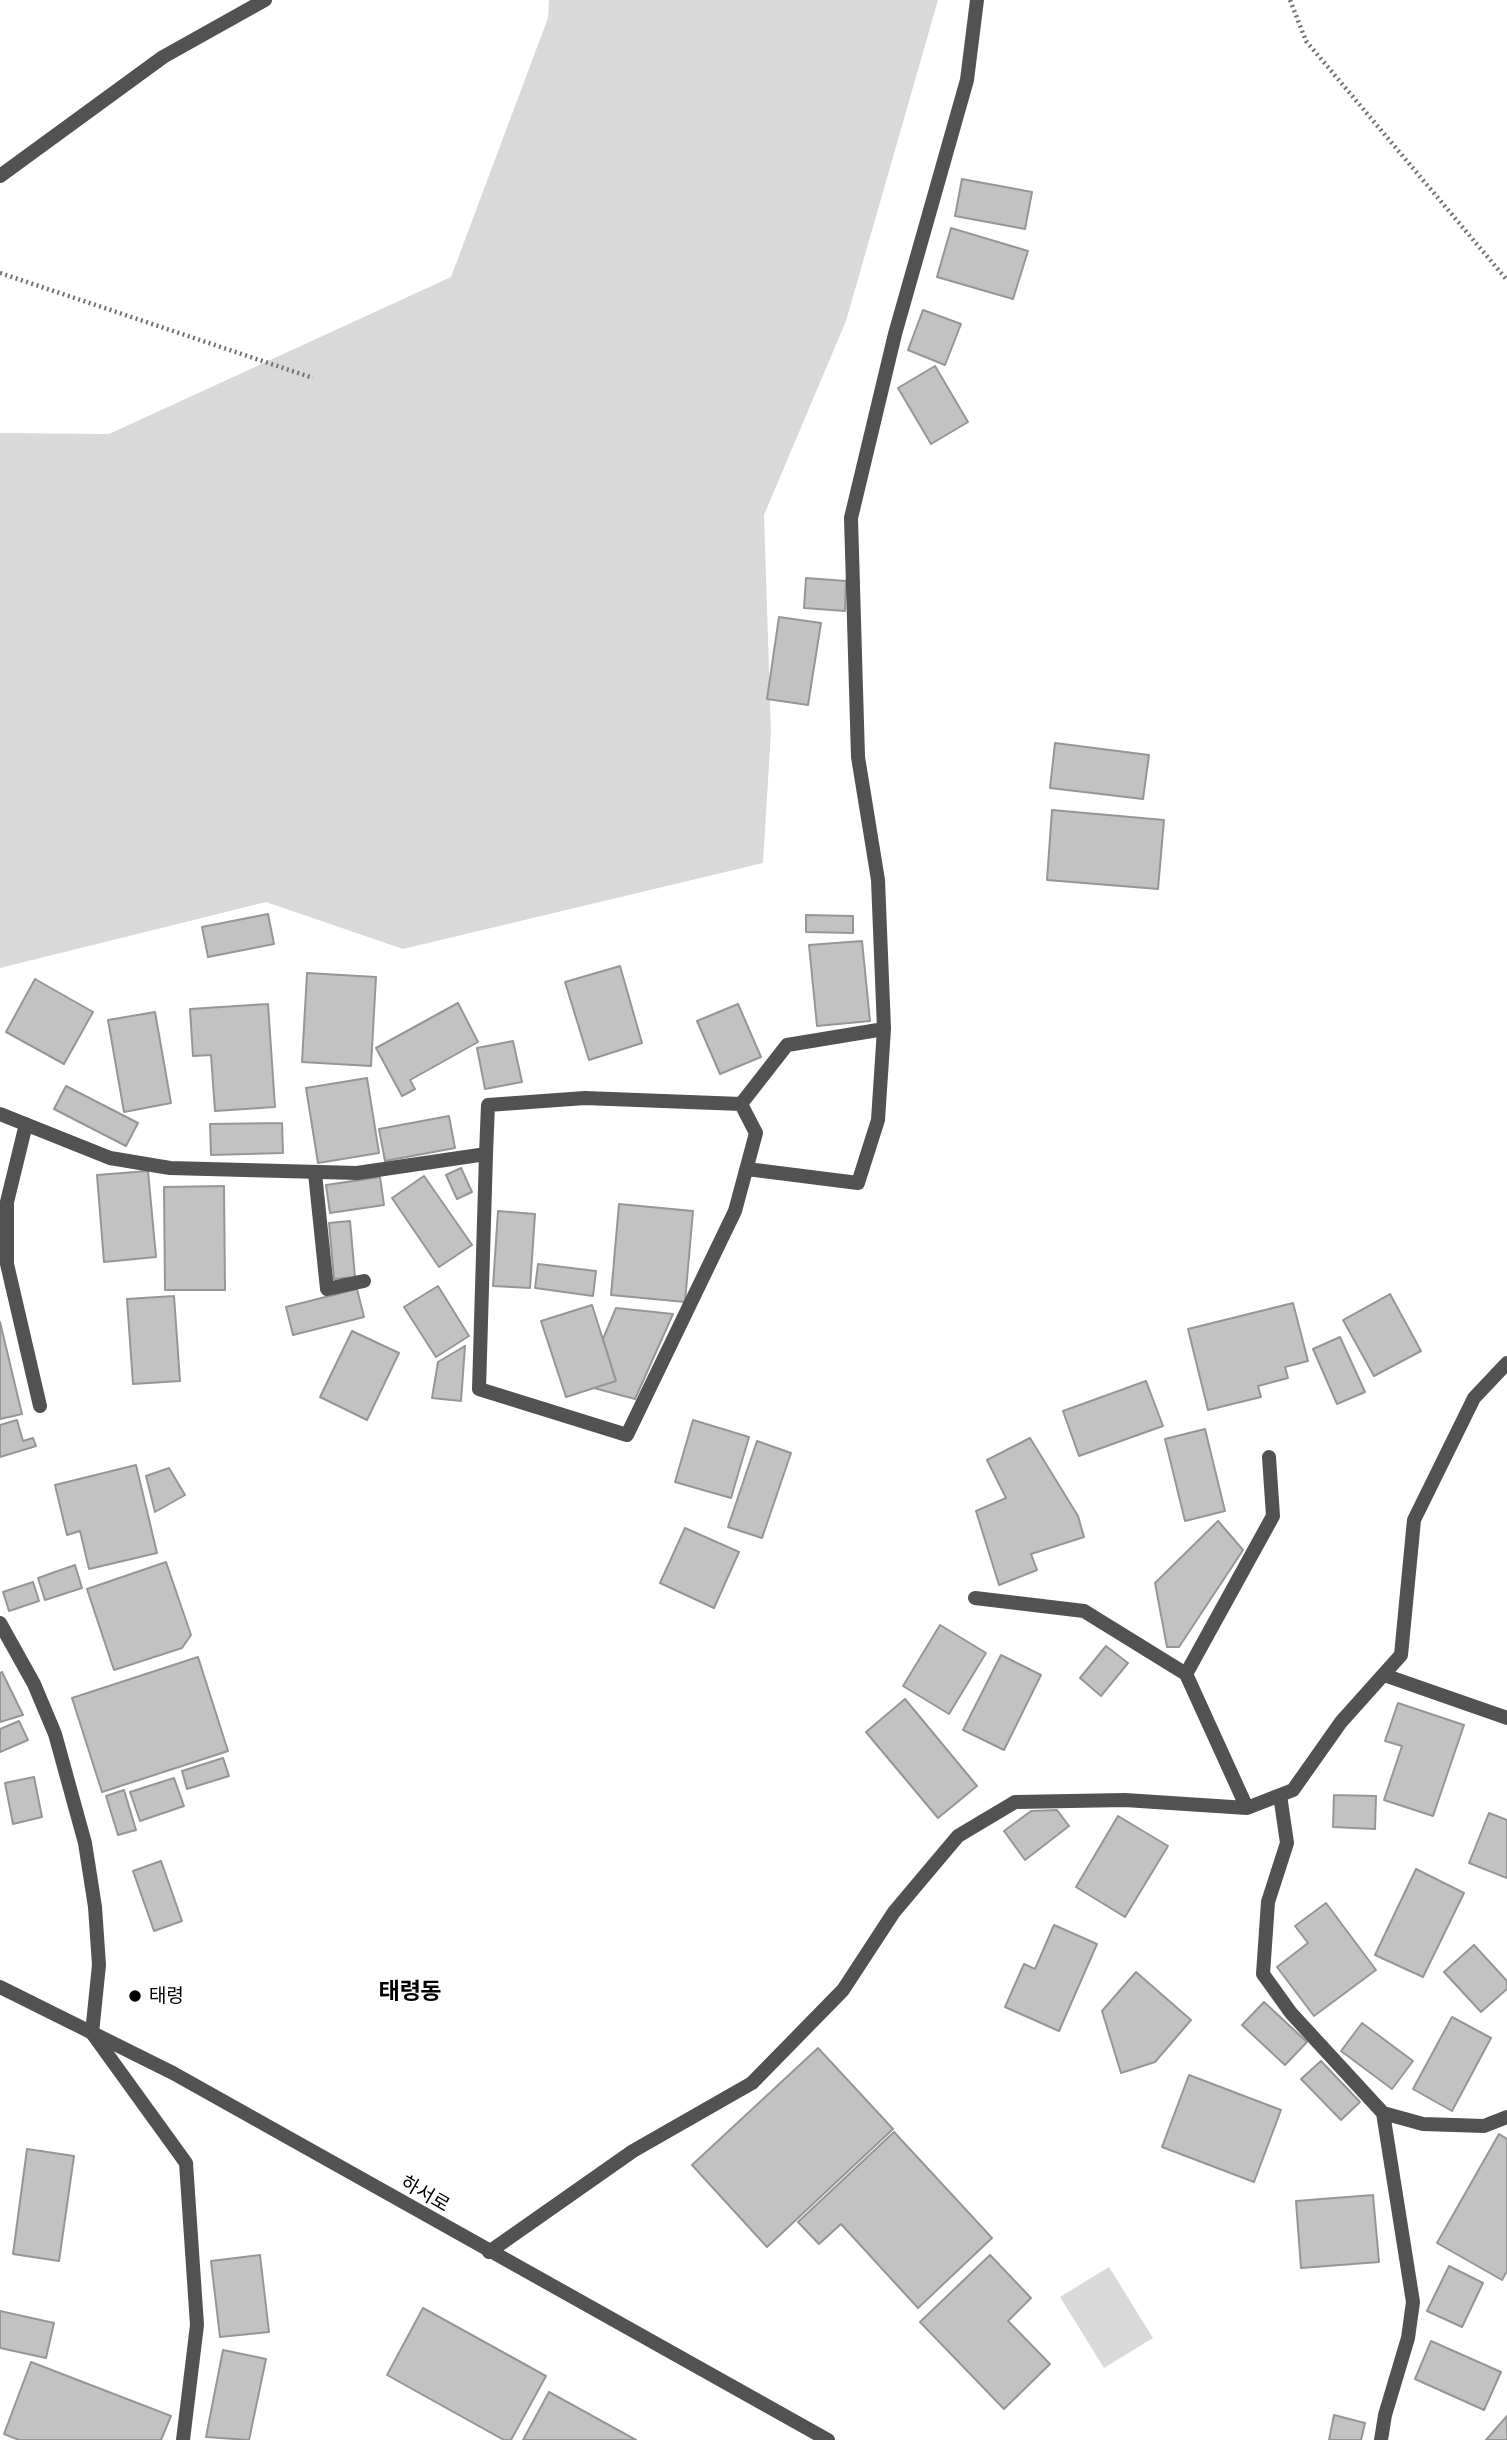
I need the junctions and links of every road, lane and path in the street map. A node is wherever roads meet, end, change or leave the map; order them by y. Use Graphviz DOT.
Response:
graph roads {
  1 [pos="265,0"];
  2 [pos="977,0"];
  3 [pos="1290,0"];
  4 [pos="0,176"];
  5 [pos="0,273"];
  6 [pos="1507,279"];
  7 [pos="313,378"];
  8 [pos="884,1029"];
  9 [pos="741,1104"];
  10 [pos="0,1114"];
  11 [pos="26,1124"];
  12 [pos="486,1154"];
  13 [pos="747,1169"];
  14 [pos="315,1173"];
  15 [pos="364,1281"];
  16 [pos="1507,1363"];
  17 [pos="40,1406"];
  18 [pos="1269,1457"];
  19 [pos="975,1598"];
  20 [pos="0,1623"];
  21 [pos="1186,1674"];
  22 [pos="1384,1675"];
  23 [pos="1507,1718"];
  24 [pos="1280,1795"];
  25 [pos="1247,1808"];
  26 [pos="0,1987"];
  27 [pos="92,2033"];
  28 [pos="1383,2113"];
  29 [pos="1507,2117"];
  30 [pos="489,2252"];
  31 [pos="183,2440"];
  32 [pos="828,2440"];
  33 [pos="1381,2440"];
  1 -- 4 [label="street"];
  2 -- 8 [label="street"];
  3 -- 6 [label="path"];
  5 -- 7 [label="path"];
  8 -- 9 [label="street"];
  8 -- 13 [label="street"];
  9 -- 12 [label="street"];
  9 -- 13 [label="street"];
  10 -- 11 [label="street"];
  11 -- 14 [label="street"];
  11 -- 17 [label="street"];
  12 -- 13 [label="street"];
  12 -- 14 [label="street"];
  14 -- 15 [label="street"];
  16 -- 22 [label="street"];
  18 -- 21 [label="street"];
  19 -- 21 [label="street"];
  20 -- 27 [label="street"];
  21 -- 25 [label="street"];
  22 -- 23 [label="street"];
  22 -- 24 [label="street"];
  24 -- 25 [label="street"];
  24 -- 28 [label="street"];
  25 -- 30 [label="street"];
  26 -- 27 [label="street, 하서로"];
  27 -- 30 [label="street, 하서로"];
  27 -- 31 [label="street"];
  28 -- 29 [label="street"];
  28 -- 33 [label="street"];
  30 -- 32 [label="street, 하서로"];
}
